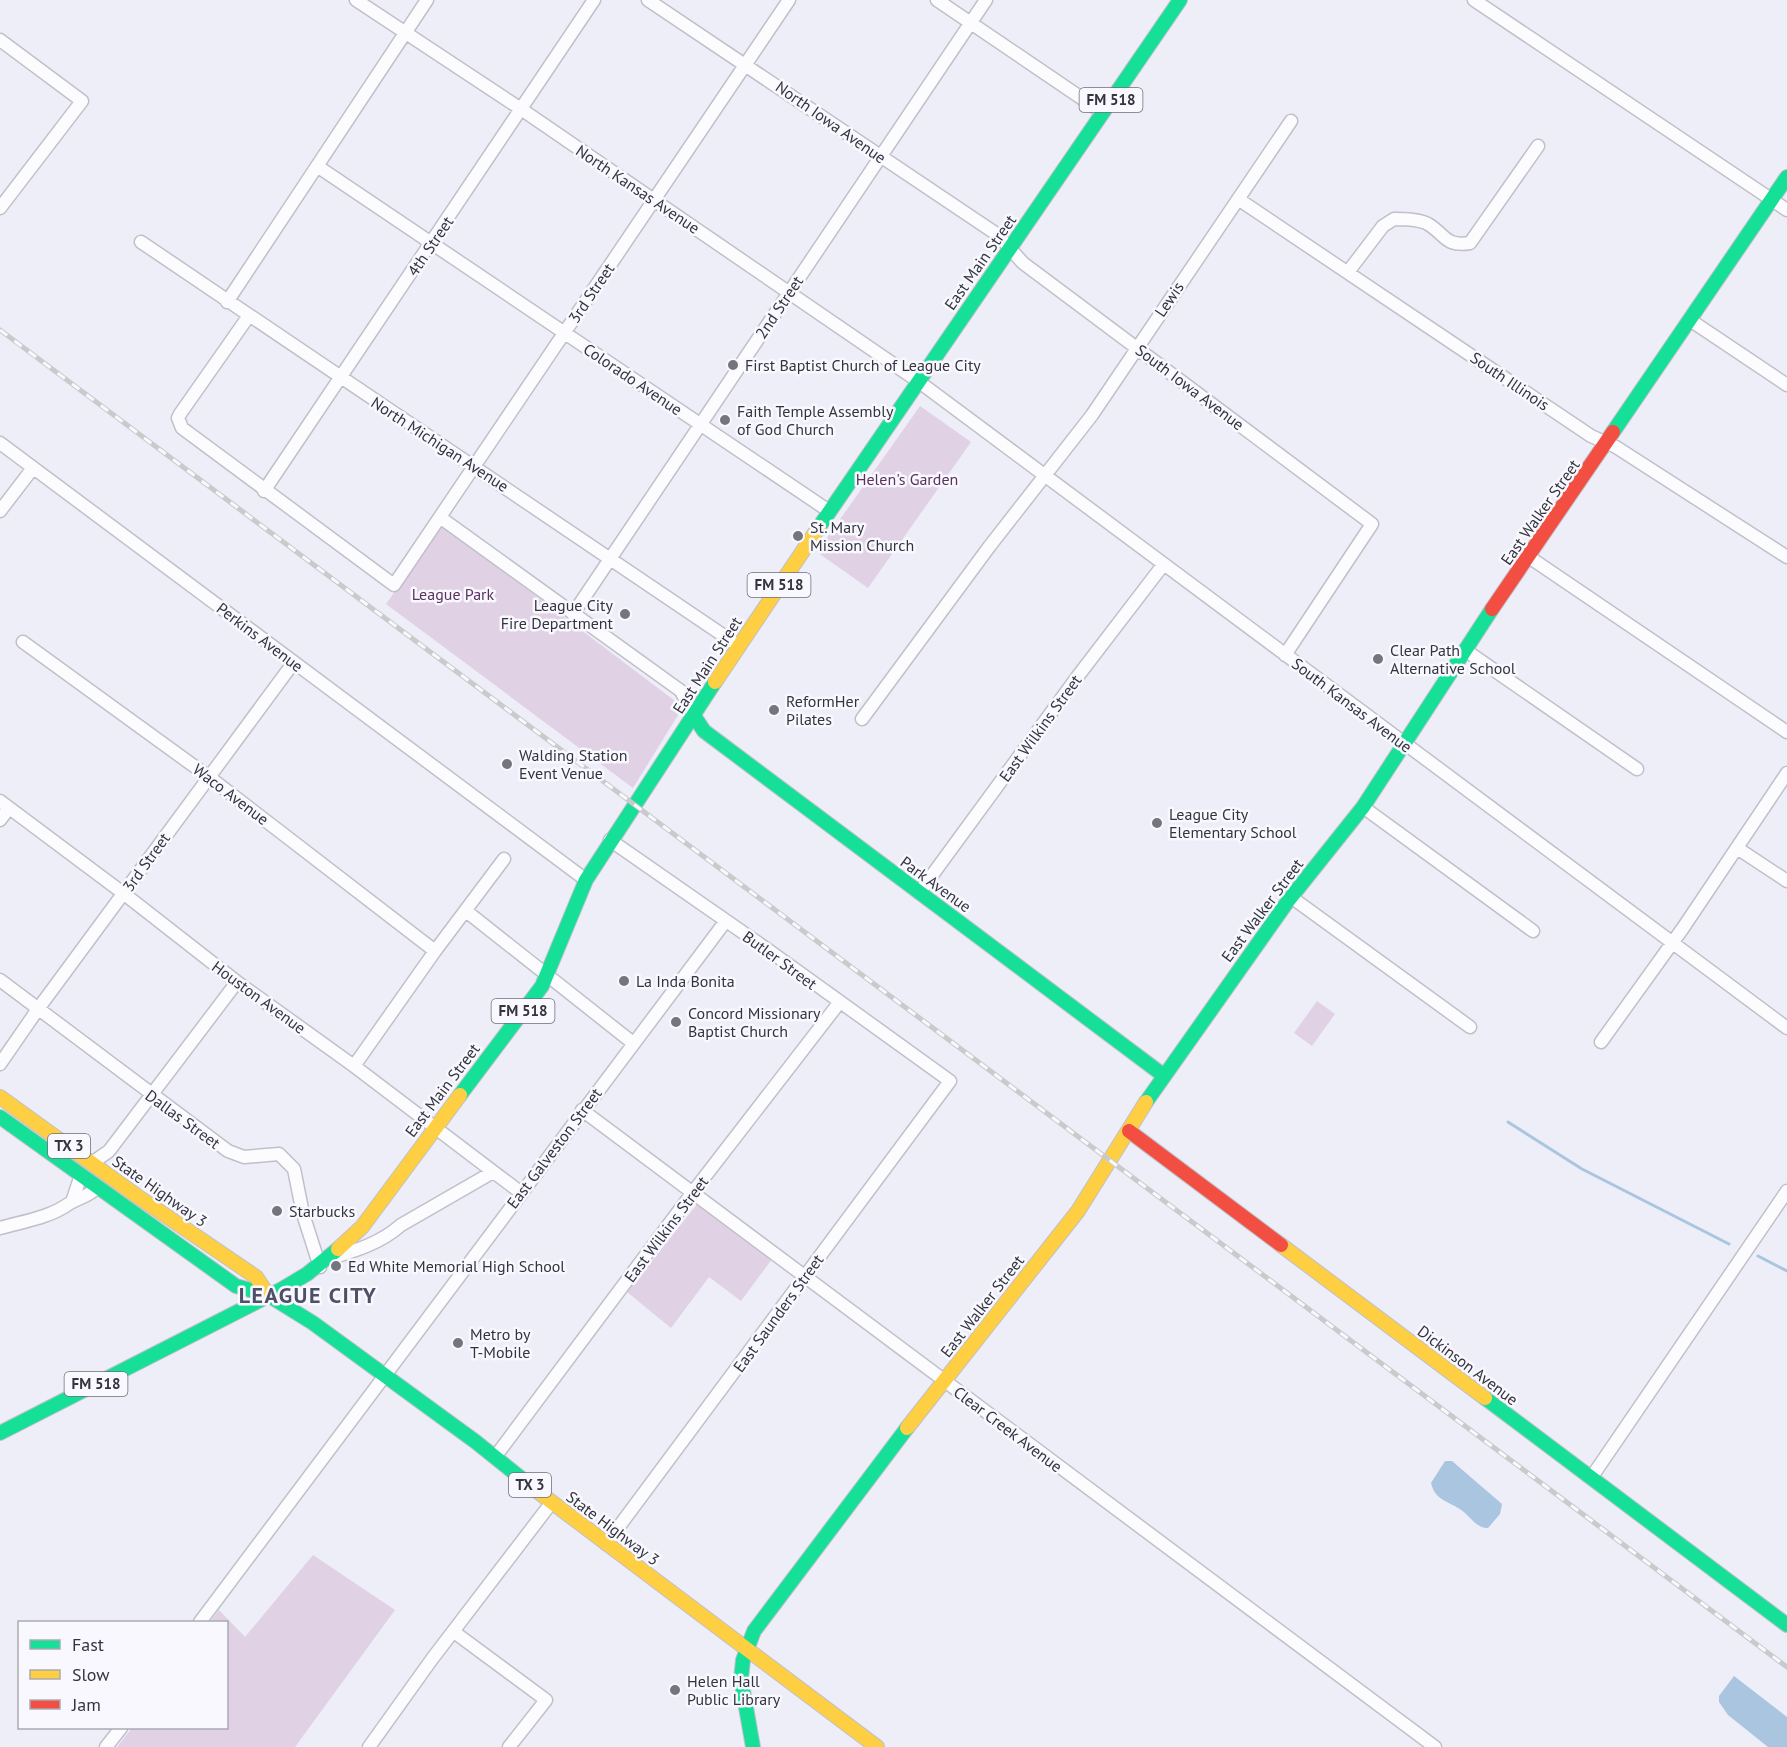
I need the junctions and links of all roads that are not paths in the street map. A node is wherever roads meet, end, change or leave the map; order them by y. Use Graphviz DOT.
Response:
graph roads {
  1 [pos="356,0"];
  2 [pos="427,0"];
  3 [pos="594,0"];
  4 [pos="648,0"];
  5 [pos="789,0"];
  6 [pos="937,0"];
  7 [pos="986,0"];
  8 [pos="1180,0"];
  9 [pos="1474,0"];
  10 [pos="970,23"];
  11 [pos="405,32"];
  12 [pos="0,40"];
  13 [pos="745,64"];
  14 [pos="521,109"];
  15 [pos="1102,112"];
  16 [pos="1291,121"];
  17 [pos="1538,146"];
  18 [pos="880,156"];
  19 [pos="318,166"];
  20 [pos="1787,177"];
  21 [pos="654,199"];
  22 [pos="1238,199"];
  23 [pos="1771,200"];
  24 [pos="0,208"];
  25 [pos="1787,210"];
  26 [pos="141,242"];
  27 [pos="432,242"];
  28 [pos="1010,249"];
  29 [pos="1348,272"];
  30 [pos="790,291"];
  31 [pos="227,302"];
  32 [pos="249,317"];
  33 [pos="1690,320"];
  34 [pos="565,332"];
  35 [pos="1137,347"];
  36 [pos="341,379"];
  37 [pos="918,381"];
  38 [pos="1787,385"];
  39 [pos="700,424"];
  40 [pos="0,443"];
  41 [pos="1606,443"];
  42 [pos="476,467"];
  43 [pos="33,468"];
  44 [pos="1044,476"];
  45 [pos="264,491"];
  46 [pos="0,511"];
  47 [pos="828,511"];
  48 [pos="441,518"];
  49 [pos="1529,557"];
  50 [pos="1787,557"];
  51 [pos="611,558"];
  52 [pos="1164,565"];
  53 [pos="573,614"];
  54 [pos="23,642"];
  55 [pos="739,646"];
  56 [pos="1465,650"];
  57 [pos="1285,655"];
  58 [pos="294,662"];
  59 [pos="694,716"];
  60 [pos="862,719"];
  61 [pos="1787,732"];
  62 [pos="1404,746"];
  63 [pos="1637,769"];
  64 [pos="1787,773"];
  65 [pos="209,777"];
  66 [pos="5,804"];
  67 [pos="1363,807"];
  68 [pos="0,820"];
  69 [pos="610,840"];
  70 [pos="1737,848"];
  71 [pos="504,859"];
  72 [pos="586,880"];
  73 [pos="1787,881"];
  74 [pos="123,892"];
  75 [pos="919,893"];
  76 [pos="1291,897"];
  77 [pos="466,911"];
  78 [pos="725,922"];
  79 [pos="1533,931"];
  80 [pos="1672,944"];
  81 [pos="435,951"];
  82 [pos="549,974"];
  83 [pos="0,980"];
  84 [pos="237,982"];
  85 [pos="839,1003"];
  86 [pos="38,1009"];
  87 [pos="1470,1026"];
  88 [pos="1787,1028"];
  89 [pos="1601,1042"];
  90 [pos="633,1043"];
  91 [pos="0,1064"];
  92 [pos="354,1066"];
  93 [pos="1163,1076"];
  94 [pos="950,1081"];
  95 [pos="152,1095"];
  96 [pos="0,1097"];
  97 [pos="582,1110"];
  98 [pos="0,1117"];
  99 [pos="435,1127"];
  100 [pos="1129,1131"];
  101 [pos="109,1151"];
  102 [pos="92,1163"];
  103 [pos="493,1172"];
  104 [pos="105,1173"];
  105 [pos="81,1176"];
  106 [pos="98,1187"];
  107 [pos="1787,1191"];
  108 [pos="520,1192"];
  109 [pos="693,1192"];
  110 [pos="72,1202"];
  111 [pos="0,1228"];
  112 [pos="325,1263"];
  113 [pos="805,1276"];
  114 [pos="268,1295"];
  115 [pos="385,1375"];
  116 [pos="943,1381"];
  117 [pos="0,1433"];
  118 [pos="495,1457"];
  119 [pos="1591,1478"];
  120 [pos="552,1502"];
  121 [pos="606,1544"];
  122 [pos="201,1621"];
  123 [pos="1787,1625"];
  124 [pos="454,1632"];
  125 [pos="746,1648"];
  126 [pos="120,1729"];
  127 [pos="106,1747"];
  128 [pos="369,1747"];
  129 [pos="509,1747"];
  130 [pos="753,1747"];
  131 [pos="878,1747"];
  132 [pos="1435,1747"];
  1 -- 11 [label="street, North Kansas Avenue"];
  2 -- 11 [label="street"];
  3 -- 14 [label="street, 4th Street"];
  4 -- 13 [label="street, North Iowa Avenue"];
  5 -- 13 [label="street, 3rd Street"];
  6 -- 10 [label="street"];
  7 -- 10 [label="street, 2nd Street"];
  8 -- 15 [label="street, East Main Street / FM 518"];
  9 -- 23 [label="street"];
  10 -- 15 [label="street"];
  10 -- 18 [label="street, 2nd Street"];
  11 -- 14 [label="street, North Kansas Avenue"];
  11 -- 19 [label="street"];
  12 -- 24 [label="street"];
  13 -- 18 [label="street, North Iowa Avenue"];
  13 -- 21 [label="street, 3rd Street"];
  14 -- 21 [label="street, North Kansas Avenue"];
  14 -- 27 [label="street, 4th Street"];
  15 -- 28 [label="street, East Main Street / FM 518"];
  16 -- 22 [label="street, Lewis"];
  17 -- 29 [label="street"];
  18 -- 28 [label="street, North Iowa Avenue"];
  18 -- 30 [label="street, 2nd Street"];
  19 -- 27 [label="street, Colorado Avenue"];
  19 -- 31 [label="street"];
  20 -- 23 [label="street, East Walker Street"];
  21 -- 30 [label="street, North Kansas Avenue"];
  21 -- 34 [label="street, 3rd Street"];
  22 -- 29 [label="street, South Illinois"];
  22 -- 35 [label="street, Lewis"];
  23 -- 25 [label="street"];
  23 -- 33 [label="street, East Walker Street"];
  26 -- 31 [label="street, North Michigan Avenue"];
  27 -- 34 [label="street, Colorado Avenue"];
  27 -- 36 [label="street, 4th Street"];
  28 -- 35 [label="street, South Iowa Avenue"];
  28 -- 37 [label="street, East Main Street / FM 518"];
  29 -- 41 [label="street, South Illinois"];
  30 -- 37 [label="street, North Kansas Avenue"];
  30 -- 39 [label="street, 2nd Street"];
  31 -- 32 [label="street, North Michigan Avenue"];
  32 -- 36 [label="street, North Michigan Avenue"];
  32 -- 45 [label="street"];
  33 -- 38 [label="street"];
  33 -- 41 [label="street, East Walker Street"];
  34 -- 39 [label="street, Colorado Avenue"];
  34 -- 42 [label="street, 3rd Street"];
  35 -- 44 [label="street, Lewis"];
  35 -- 57 [label="street, South Iowa Avenue"];
  36 -- 42 [label="street, North Michigan Avenue"];
  36 -- 45 [label="street, 4th Street"];
  37 -- 44 [label="street, South Kansas Avenue"];
  37 -- 47 [label="street, East Main Street / FM 518"];
  39 -- 47 [label="street, Colorado Avenue"];
  39 -- 51 [label="street, 2nd Street"];
  40 -- 43 [label="street, Perkins Avenue"];
  41 -- 49 [label="street, East Walker Street"];
  41 -- 50 [label="street, South Illinois"];
  42 -- 48 [label="street, 3rd Street"];
  42 -- 51 [label="street, North Michigan Avenue"];
  43 -- 46 [label="street"];
  43 -- 58 [label="street, Perkins Avenue"];
  44 -- 52 [label="street, South Kansas Avenue"];
  44 -- 60 [label="street, Lewis"];
  45 -- 48 [label="street, 3rd Street"];
  47 -- 55 [label="street, East Main Street / FM 518"];
  48 -- 53 [label="street"];
  49 -- 56 [label="street, East Walker Street"];
  49 -- 61 [label="street"];
  51 -- 53 [label="street, 2nd Street"];
  51 -- 55 [label="street, North Michigan Avenue"];
  52 -- 57 [label="street, South Kansas Avenue"];
  52 -- 75 [label="street, East Wilkins Street"];
  53 -- 59 [label="street"];
  54 -- 65 [label="street, Waco Avenue"];
  55 -- 59 [label="street, East Main Street / FM 518"];
  56 -- 62 [label="street, East Walker Street"];
  56 -- 63 [label="street"];
  57 -- 62 [label="street, South Kansas Avenue"];
  58 -- 65 [label="street, 3rd Street"];
  58 -- 72 [label="street, Perkins Avenue"];
  59 -- 69 [label="street, East Main Street / FM 518"];
  59 -- 75 [label="street, Park Avenue"];
  62 -- 67 [label="street, East Walker Street"];
  62 -- 80 [label="street, South Kansas Avenue"];
  64 -- 70 [label="street"];
  65 -- 74 [label="street, 3rd Street"];
  65 -- 81 [label="street, Waco Avenue"];
  66 -- 68 [label="street"];
  66 -- 74 [label="street, Houston Avenue"];
  67 -- 76 [label="street, East Walker Street"];
  67 -- 79 [label="street"];
  69 -- 72 [label="street, East Main Street / FM 518"];
  69 -- 78 [label="street, Butler Street"];
  70 -- 73 [label="street"];
  70 -- 80 [label="street"];
  71 -- 77 [label="street"];
  72 -- 82 [label="street, East Main Street / FM 518"];
  74 -- 84 [label="street, Houston Avenue"];
  74 -- 86 [label="street, 3rd Street"];
  75 -- 93 [label="street, Park Avenue"];
  76 -- 87 [label="street"];
  76 -- 93 [label="street, East Walker Street"];
  77 -- 81 [label="street"];
  77 -- 82 [label="street"];
  78 -- 85 [label="street, Butler Street"];
  78 -- 90 [label="street, East Galveston Street"];
  80 -- 88 [label="street, South Kansas Avenue"];
  80 -- 89 [label="street"];
  81 -- 92 [label="street"];
  82 -- 90 [label="street"];
  82 -- 99 [label="street, East Main Street / FM 518"];
  83 -- 86 [label="street, Dallas Street"];
  84 -- 92 [label="street, Houston Avenue"];
  84 -- 95 [label="street"];
  85 -- 94 [label="street, Butler Street"];
  85 -- 109 [label="street, East Wilkins Street"];
  86 -- 91 [label="street, 3rd Street"];
  86 -- 95 [label="street, Dallas Street"];
  90 -- 97 [label="street, East Galveston Street"];
  92 -- 99 [label="street, Houston Avenue"];
  93 -- 100 [label="street, East Walker Street"];
  94 -- 113 [label="street, East Saunders Street"];
  95 -- 101 [label="street"];
  95 -- 112 [label="street, Dallas Street"];
  96 -- 102 [label="street, State Highway 3 / TX 3"];
  97 -- 108 [label="street, East Galveston Street"];
  97 -- 109 [label="street, Clear Creek Avenue"];
  98 -- 105 [label="street, State Highway 3 / TX 3"];
  99 -- 103 [label="street, Houston Avenue"];
  99 -- 112 [label="street, East Main Street / FM 518"];
  100 -- 116 [label="street, East Walker Street"];
  100 -- 119 [label="street, Dickinson Avenue"];
  101 -- 102 [label="street"];
  101 -- 104 [label="street"];
  102 -- 104 [label="street, State Highway 3 / TX 3"];
  103 -- 108 [label="street, Houston Avenue"];
  103 -- 112 [label="street"];
  104 -- 114 [label="street, State Highway 3 / TX 3"];
  105 -- 106 [label="street, State Highway 3 / TX 3"];
  105 -- 110 [label="street"];
  106 -- 110 [label="street"];
  106 -- 114 [label="street, State Highway 3 / TX 3"];
  107 -- 119 [label="street"];
  108 -- 115 [label="street, East Galveston Street"];
  109 -- 113 [label="street, Clear Creek Avenue"];
  109 -- 118 [label="street, East Wilkins Street"];
  110 -- 111 [label="street"];
  112 -- 114 [label="street, East Main Street / FM 518"];
  113 -- 116 [label="street, Clear Creek Avenue"];
  113 -- 121 [label="street, East Saunders Street"];
  114 -- 115 [label="street, State Highway 3 / TX 3"];
  114 -- 117 [label="street, FM 518"];
  115 -- 118 [label="street, State Highway 3 / TX 3"];
  115 -- 122 [label="street, East Galveston Street"];
  116 -- 125 [label="street, East Walker Street"];
  116 -- 132 [label="street, Clear Creek Avenue"];
  118 -- 120 [label="street, State Highway 3 / TX 3"];
  119 -- 123 [label="street, Dickinson Avenue"];
  120 -- 121 [label="street, State Highway 3 / TX 3"];
  120 -- 124 [label="street"];
  121 -- 125 [label="street, State Highway 3 / TX 3"];
  124 -- 128 [label="street"];
  124 -- 129 [label="street"];
  125 -- 130 [label="street, East Walker Street"];
  125 -- 131 [label="street, State Highway 3 / TX 3"];
  126 -- 127 [label="street"];
}
